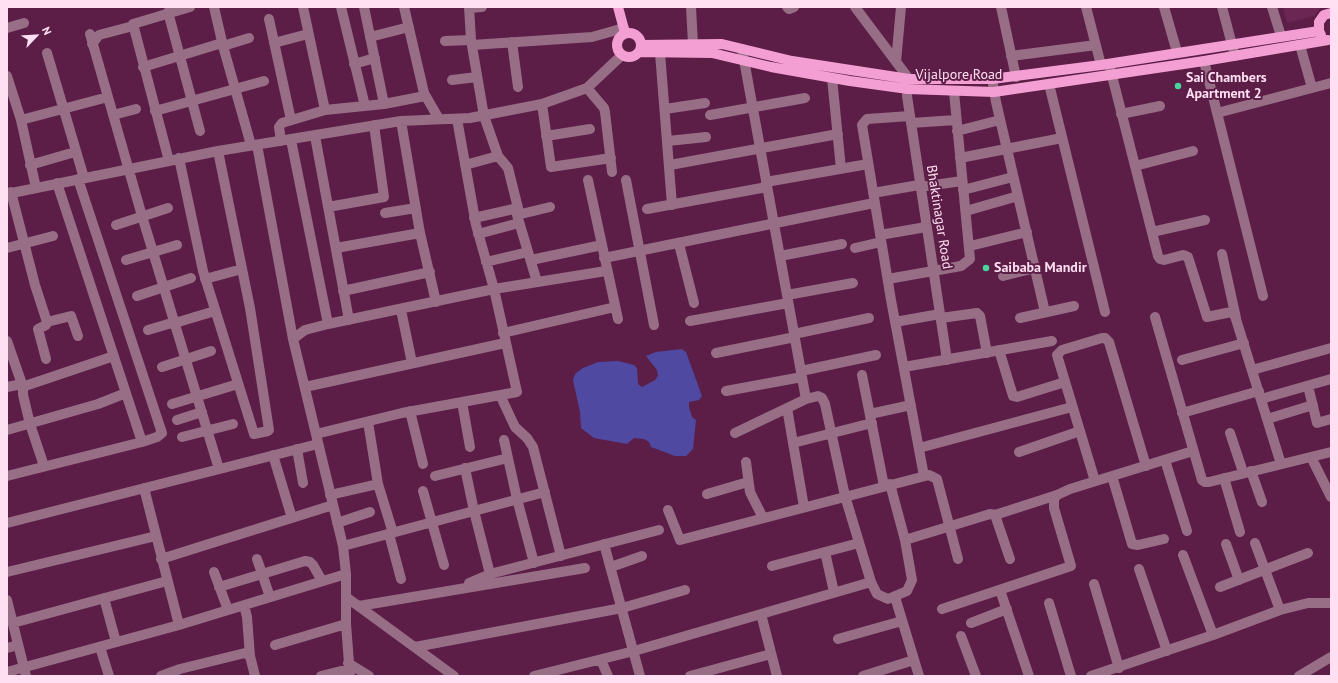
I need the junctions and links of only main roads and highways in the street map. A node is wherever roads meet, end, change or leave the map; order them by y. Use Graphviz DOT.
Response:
graph roads {
  1 [pos="618,7"];
  2 [pos="1326,12"];
  3 [pos="624,31"];
  4 [pos="1318,31"];
  5 [pos="1329,40"];
  6 [pos="640,49"];
  7 [pos="908,84"];
  1 -- 3 [label="main road"];
  2 -- 4 [label="main road"];
  3 -- 6 [label="main road"];
  3 -- 6 [label="main road, Vijalpore Road"];
  4 -- 5 [label="main road"];
  4 -- 7 [label="main road, Vijalpore Road"];
  5 -- 7 [label="main road, Vijalpore Road"];
  6 -- 7 [label="main road, Vijalpore Road"];
  6 -- 7 [label="main road, Vijalpore Road"];
}
